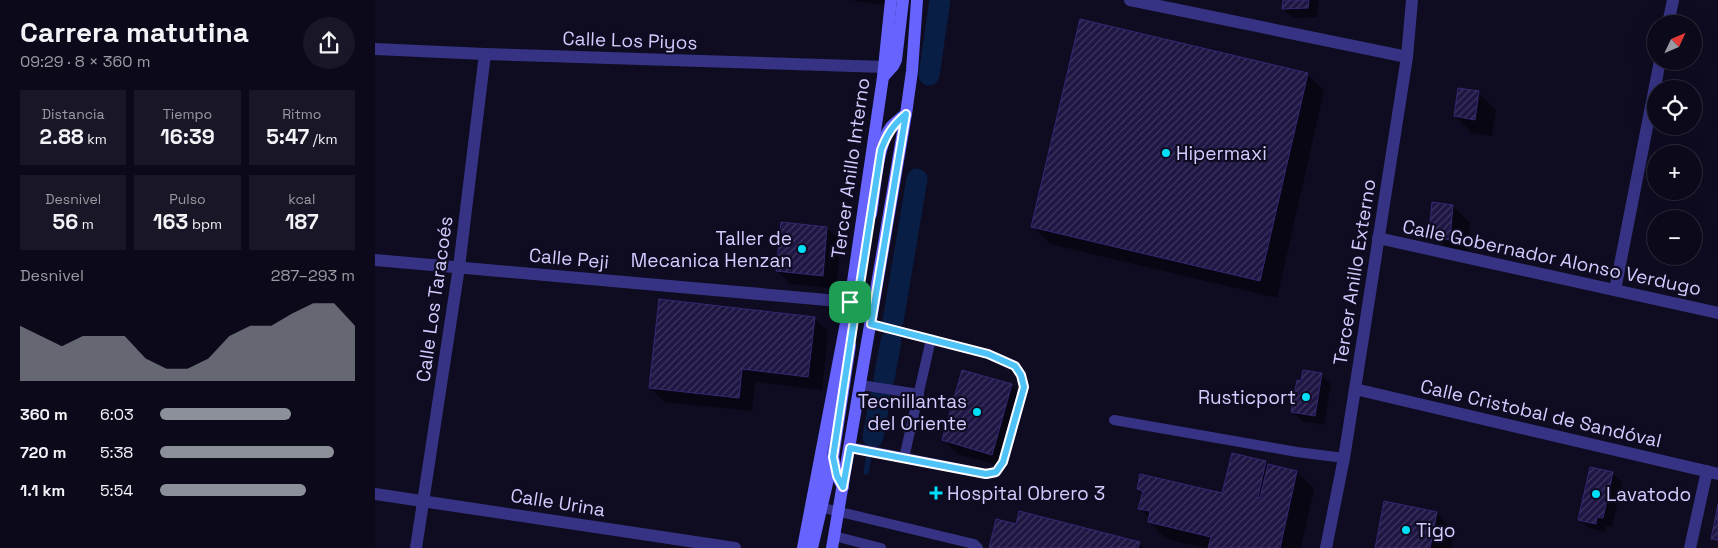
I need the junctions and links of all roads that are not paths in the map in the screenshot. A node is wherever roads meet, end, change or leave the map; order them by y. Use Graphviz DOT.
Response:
graph roads {
  1 [pos="891,0"];
  2 [pos="903,0"];
  3 [pos="917,0"];
  4 [pos="1130,0"];
  5 [pos="1412,0"];
  6 [pos="1673,0"];
  7 [pos="1167,4"];
  8 [pos="1670,15"];
  9 [pos="375,49"];
  10 [pos="485,54"];
  11 [pos="1407,56"];
  12 [pos="1659,70"];
  13 [pos="883,72"];
  14 [pos="906,114"];
  15 [pos="1378,238"];
  16 [pos="375,260"];
  17 [pos="459,267"];
  18 [pos="1615,290"];
  19 [pos="850,302"];
  20 [pos="1718,312"];
  21 [pos="871,324"];
  22 [pos="931,339"];
  23 [pos="861,385"];
  24 [pos="1355,389"];
  25 [pos="919,394"];
  26 [pos="1114,420"];
  27 [pos="850,448"];
  28 [pos="904,458"];
  29 [pos="1344,458"];
  30 [pos="1713,472"];
  31 [pos="843,487"];
  32 [pos="375,494"];
  33 [pos="422,501"];
  34 [pos="816,506"];
  35 [pos="839,512"];
  36 [pos="833,542"];
  37 [pos="416,548"];
  38 [pos="735,548"];
  39 [pos="803,548"];
  40 [pos="811,548"];
  41 [pos="881,548"];
  42 [pos="978,548"];
  43 [pos="1326,548"];
  44 [pos="1690,548"];
  1 -- 13 [label="main road, Tercer Anillo Interno"];
  2 -- 13 [label="main road"];
  3 -- 14 [label="main road"];
  4 -- 7 [label="street"];
  5 -- 11 [label="street, Tercer Anillo Externo"];
  6 -- 8 [label="street"];
  7 -- 11 [label="street"];
  9 -- 10 [label="street, Calle Los Piyos"];
  10 -- 13 [label="street, Calle Los Piyos"];
  10 -- 17 [label="street, Calle Los Taracoés"];
  11 -- 15 [label="street, Tercer Anillo Externo"];
  12 -- 18 [label="street"];
  13 -- 19 [label="main road, Tercer Anillo Interno"];
  14 -- 19 [label="main road"];
  14 -- 21 [label="main road"];
  15 -- 18 [label="street, Calle Gobernador Alonso Verdugo"];
  15 -- 24 [label="street, Tercer Anillo Externo"];
  16 -- 17 [label="street, Calle Peji"];
  17 -- 19 [label="street, Calle Peji"];
  17 -- 33 [label="street, Calle Los Taracoés"];
  18 -- 20 [label="street, Calle Gobernador Alonso Verdugo"];
  19 -- 31 [label="main road"];
  19 -- 34 [label="main road, Tercer Anillo Interno"];
  21 -- 22 [label="lane"];
  21 -- 23 [label="main road"];
  22 -- 25 [label="lane"];
  22 -- 28 [label="lane"];
  23 -- 25 [label="lane"];
  23 -- 27 [label="main road"];
  24 -- 29 [label="street, Tercer Anillo Externo"];
  24 -- 30 [label="street, Calle Cristobal de Sandóval"];
  25 -- 28 [label="lane"];
  26 -- 29 [label="lane"];
  27 -- 28 [label="lane"];
  27 -- 31 [label="main road"];
  29 -- 43 [label="street, Tercer Anillo Externo"];
  30 -- 44 [label="street"];
  31 -- 35 [label="main road"];
  32 -- 33 [label="street, Calle Urina"];
  33 -- 37 [label="street, Calle Los Taracoés"];
  33 -- 38 [label="street, Calle Urina"];
  34 -- 35 [label="lane"];
  34 -- 39 [label="main road, Tercer Anillo Interno"];
  34 -- 40 [label="main road"];
  35 -- 36 [label="main road"];
  35 -- 42 [label="lane"];
  36 -- 41 [label="lane"];
}
